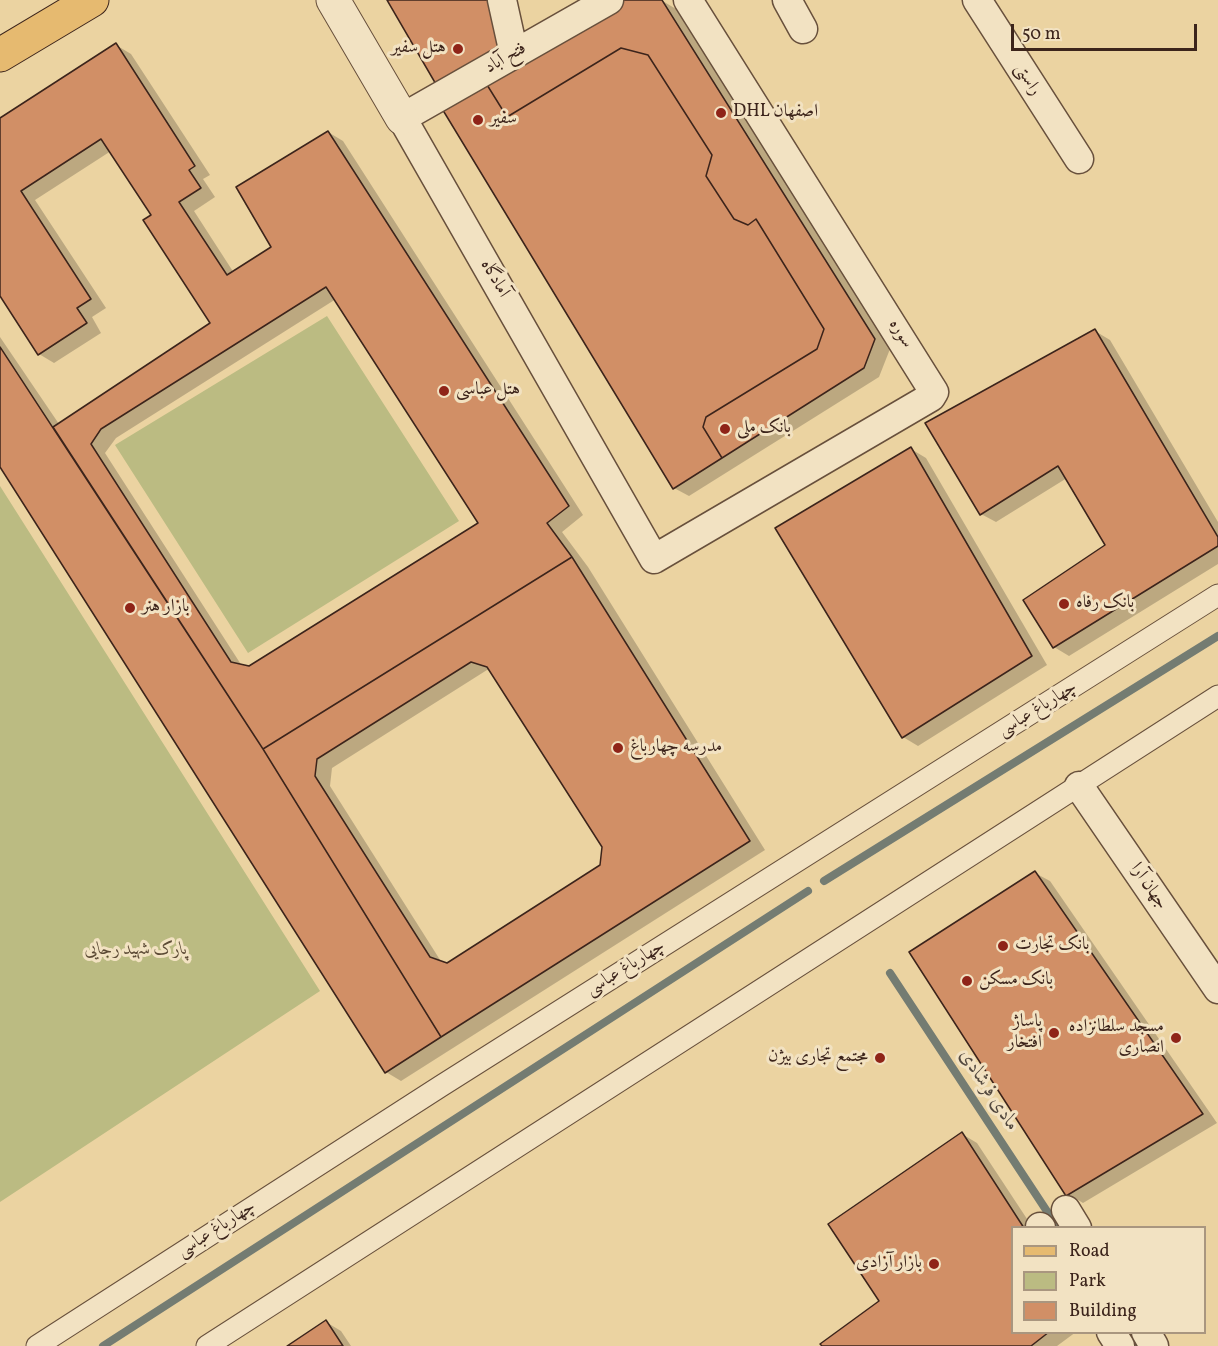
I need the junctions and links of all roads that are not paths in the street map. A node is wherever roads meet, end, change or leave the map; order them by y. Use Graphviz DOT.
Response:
graph roads {
  1 [pos="92,0"];
  2 [pos="333,0"];
  3 [pos="502,0"];
  4 [pos="609,0"];
  5 [pos="688,0"];
  6 [pos="787,0"];
  7 [pos="977,0"];
  8 [pos="803,30"];
  9 [pos="514,54"];
  10 [pos="0,55"];
  11 [pos="402,118"];
  12 [pos="1079,159"];
  13 [pos="654,559"];
  14 [pos="1218,595"];
  15 [pos="1218,696"];
  16 [pos="1079,786"];
  17 [pos="1218,989"];
  18 [pos="37,1346"];
  19 [pos="207,1346"];
  1 -- 10 [label="main road"];
  2 -- 11 [label="street, آمادگاه"];
  3 -- 9 [label="street"];
  4 -- 9 [label="street, فتح آباد"];
  5 -- 13 [label="street, سوره"];
  6 -- 8 [label="street"];
  7 -- 12 [label="street, راستی"];
  9 -- 11 [label="street, فتح آباد"];
  11 -- 13 [label="street, آمادگاه"];
  14 -- 18 [label="street, چهارباغ عباسی"];
  15 -- 16 [label="street"];
  16 -- 17 [label="street, جهان آرا"];
  16 -- 19 [label="street"];
}
